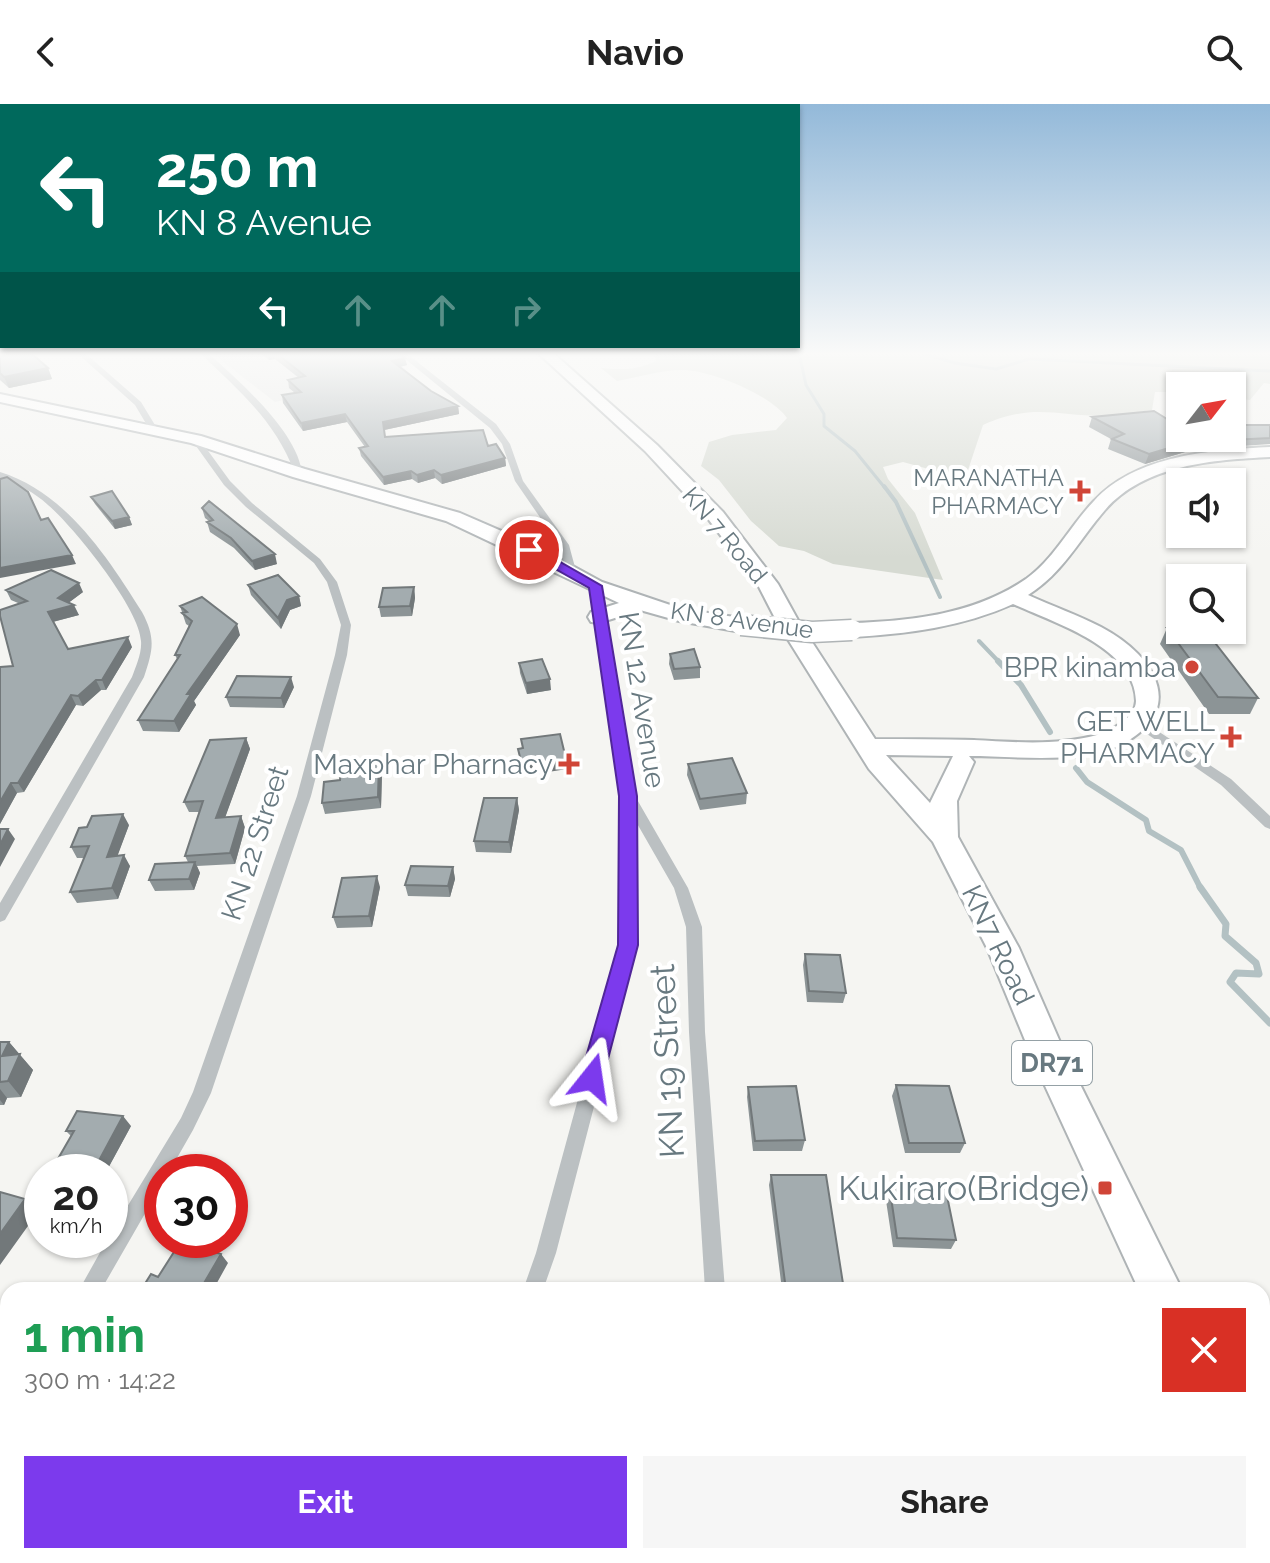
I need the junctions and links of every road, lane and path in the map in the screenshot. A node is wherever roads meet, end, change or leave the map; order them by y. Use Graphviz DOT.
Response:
graph roads {
  1 [pos="111,421"];
  2 [pos="149,421"];
  3 [pos="274,421"];
  4 [pos="487,421"];
  5 [pos="621,421"];
  6 [pos="154,430"];
  7 [pos="195,439"];
  8 [pos="1270,452"];
  9 [pos="299,473"];
  10 [pos="0,475"];
  11 [pos="571,571"];
  12 [pos="595,586"];
  13 [pos="1012,596"];
  14 [pos="639,603"];
  15 [pos="599,617"];
  16 [pos="849,717"];
  17 [pos="1138,722"];
  18 [pos="916,747"];
  19 [pos="1015,752"];
  20 [pos="874,755"];
  21 [pos="961,762"];
  22 [pos="628,796"];
  23 [pos="1270,824"];
  24 [pos="944,837"];
  25 [pos="0,916"];
  26 [pos="94,1282"];
  27 [pos="536,1282"];
  28 [pos="715,1282"];
  29 [pos="1157,1282"];
  1 -- 6 [label="main road, KN 8 Avenue"];
  2 -- 6 [label="street"];
  3 -- 9 [label="street"];
  4 -- 11 [label="street"];
  5 -- 16 [label="main road, KN 7 Road / DR71"];
  6 -- 7 [label="main road, KN 8 Avenue"];
  7 -- 9 [label="main road, KN 8 Avenue"];
  7 -- 26 [label="street, KN 22 Street"];
  8 -- 13 [label="main road, KN 8 Avenue"];
  9 -- 11 [label="main road, KN 8 Avenue"];
  10 -- 25 [label="street"];
  11 -- 12 [label="main road, KN 8 Avenue"];
  12 -- 14 [label="main road, KN 8 Avenue"];
  12 -- 15 [label="street, KN 12 Avenue"];
  13 -- 14 [label="main road, KN 8 Avenue, bridge"];
  13 -- 17 [label="main road"];
  14 -- 15 [label="main road"];
  15 -- 22 [label="street, KN 12 Avenue"];
  16 -- 18 [label="main road"];
  16 -- 20 [label="main road, KN 7 Road / DR71"];
  17 -- 19 [label="main road"];
  17 -- 23 [label="street"];
  18 -- 19 [label="main road"];
  18 -- 20 [label="main road"];
  19 -- 21 [label="main road"];
  20 -- 21 [label="main road"];
  20 -- 24 [label="main road, KN7 Road / DR71"];
  21 -- 24 [label="main road"];
  22 -- 27 [label="street, KN 12 Avenue"];
  22 -- 28 [label="street, KN 19 Street"];
  24 -- 29 [label="main road, KN7 Road / DR71"];
}
